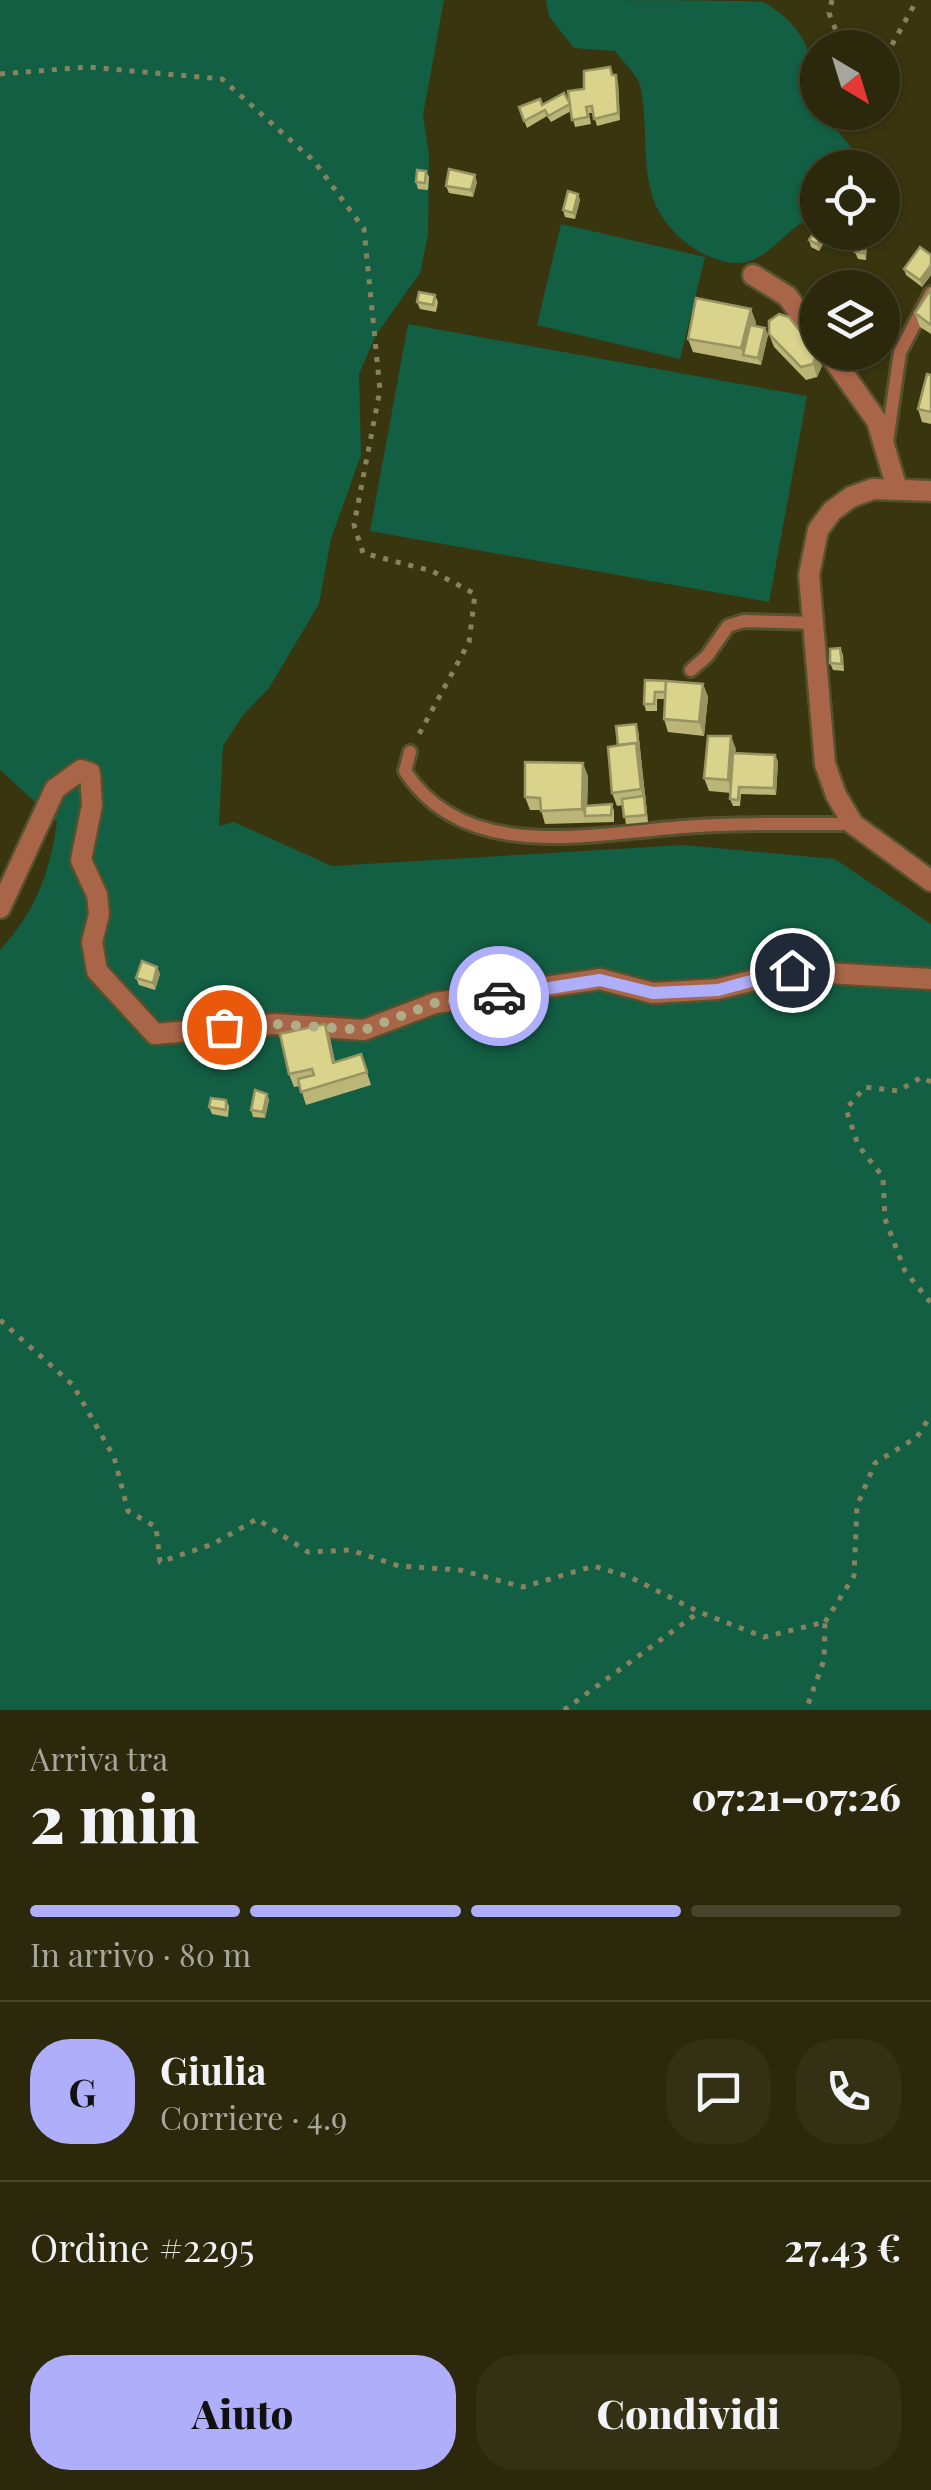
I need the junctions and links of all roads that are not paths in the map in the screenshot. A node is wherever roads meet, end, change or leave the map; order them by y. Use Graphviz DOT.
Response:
graph roads {
  1 [pos="754,275"];
  2 [pos="931,293"];
  3 [pos="800,314"];
  4 [pos="841,370"];
  5 [pos="885,448"];
  6 [pos="896,488"];
  7 [pos="931,491"];
  8 [pos="814,623"];
  9 [pos="692,670"];
  10 [pos="410,752"];
  11 [pos="853,824"];
  12 [pos="931,881"];
  13 [pos="0,908"];
  14 [pos="931,979"];
  1 -- 3 [label="street"];
  2 -- 5 [label="lane"];
  4 -- 5 [label="street"];
  5 -- 6 [label="street"];
  6 -- 7 [label="street"];
  6 -- 8 [label="street"];
  8 -- 9 [label="lane"];
  8 -- 11 [label="street"];
  10 -- 11 [label="lane"];
  11 -- 12 [label="street"];
  13 -- 14 [label="street"];
}
